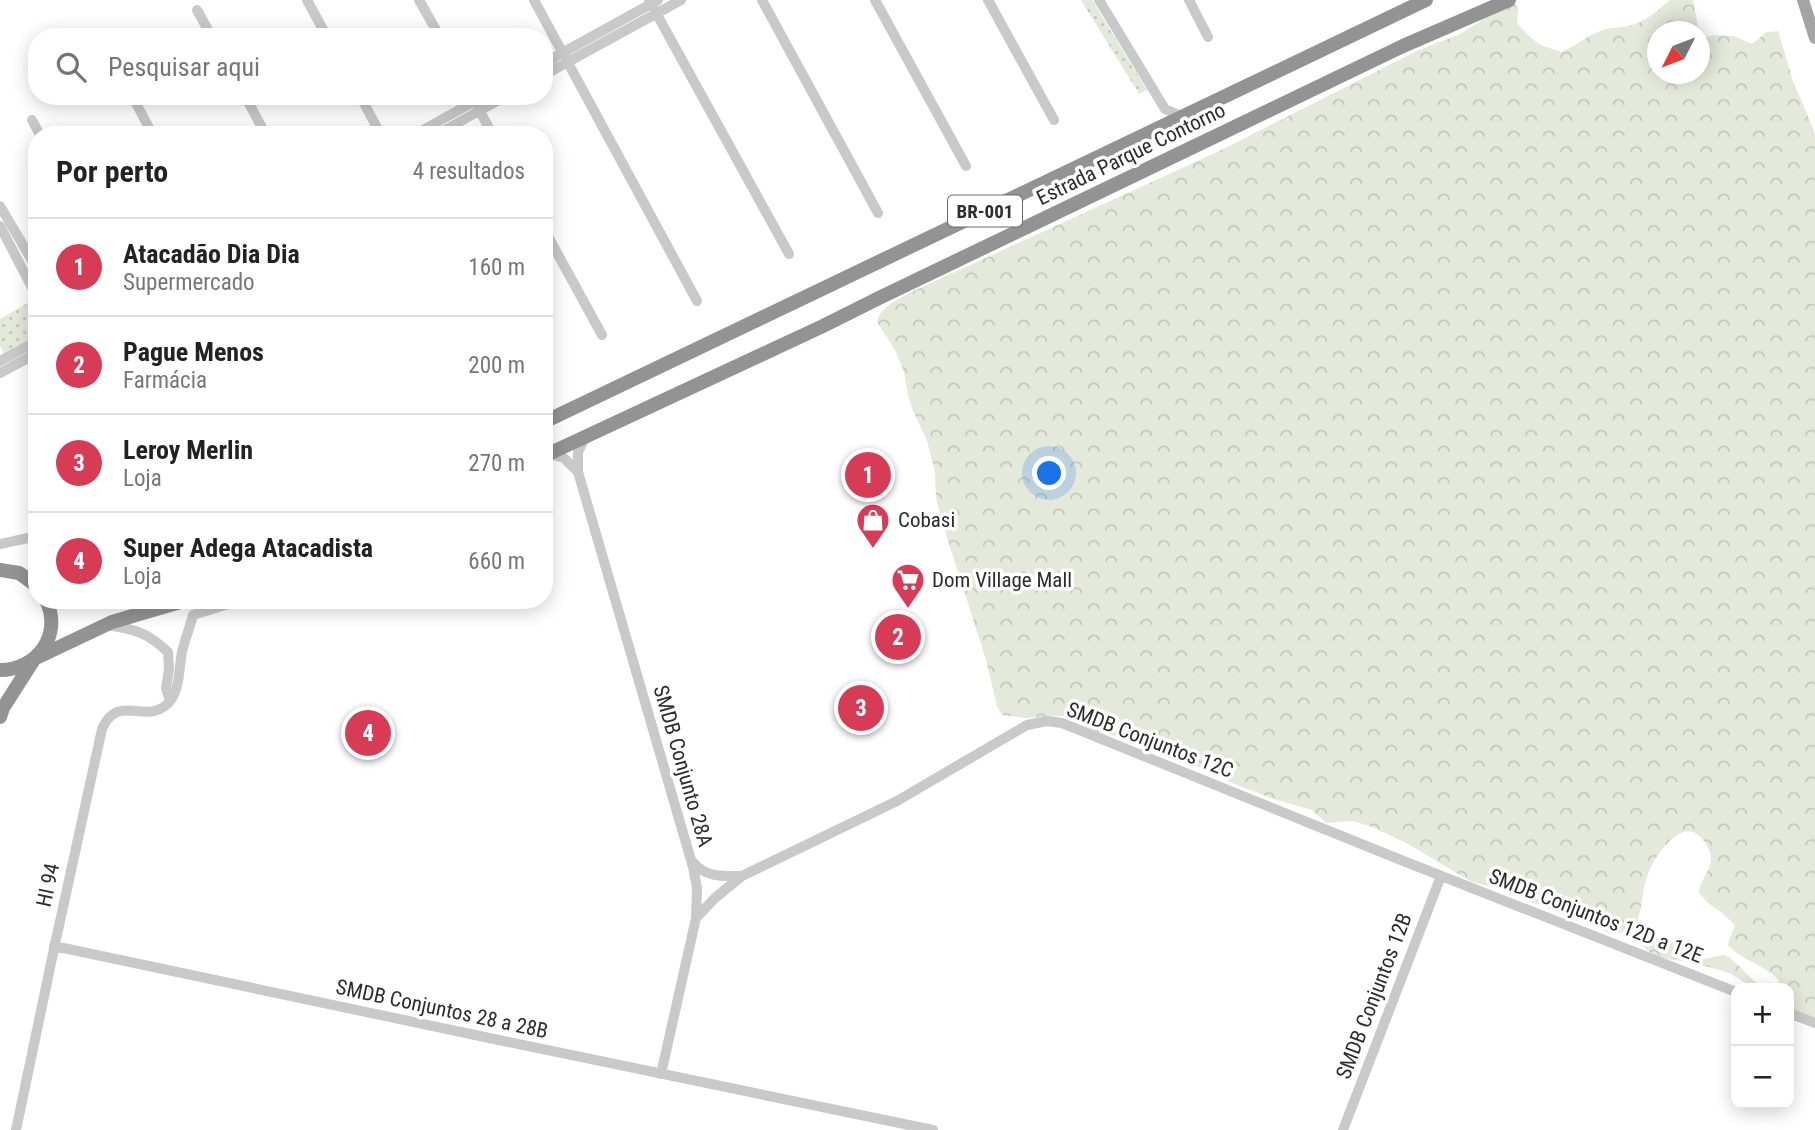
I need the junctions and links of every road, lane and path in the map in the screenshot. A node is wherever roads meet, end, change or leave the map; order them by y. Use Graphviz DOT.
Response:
graph roads {
  1 [pos="307,0"];
  2 [pos="419,0"];
  3 [pos="534,0"];
  4 [pos="681,0"];
  5 [pos="762,0"];
  6 [pos="875,0"];
  7 [pos="988,0"];
  8 [pos="1099,0"];
  9 [pos="1189,0"];
  10 [pos="1428,0"];
  11 [pos="1485,0"];
  12 [pos="1509,0"];
  13 [pos="1803,0"];
  14 [pos="654,4"];
  15 [pos="197,10"];
  16 [pos="207,28"];
  17 [pos="322,28"];
  18 [pos="435,28"];
  19 [pos="549,28"];
  20 [pos="1432,33"];
  21 [pos="553,36"];
  22 [pos="1208,37"];
  23 [pos="1815,38"];
  24 [pos="565,58"];
  25 [pos="553,61"];
  26 [pos="553,68"];
  27 [pos="137,105"];
  28 [pos="250,105"];
  29 [pos="365,105"];
  30 [pos="470,105"];
  31 [pos="473,105"];
  32 [pos="480,105"];
  33 [pos="1165,109"];
  34 [pos="1183,117"];
  35 [pos="32,120"];
  36 [pos="1054,120"];
  37 [pos="35,126"];
  38 [pos="148,126"];
  39 [pos="261,126"];
  40 [pos="376,126"];
  41 [pos="431,126"];
  42 [pos="447,126"];
  43 [pos="489,126"];
  44 [pos="1164,126"];
  45 [pos="966,166"];
  46 [pos="0,206"];
  47 [pos="878,213"];
  48 [pos="0,226"];
  49 [pos="553,245"];
  50 [pos="28,254"];
  51 [pos="789,254"];
  52 [pos="28,278"];
  53 [pos="697,300"];
  54 [pos="602,335"];
  55 [pos="28,352"];
  56 [pos="1,369"];
  57 [pos="553,418"];
  58 [pos="585,438"];
  59 [pos="553,452"];
  60 [pos="553,456"];
  61 [pos="578,472"];
  62 [pos="28,538"];
  63 [pos="0,544"];
  64 [pos="0,570"];
  65 [pos="19,573"];
  66 [pos="28,574"];
  67 [pos="28,580"];
  68 [pos="50,609"];
  69 [pos="157,609"];
  70 [pos="212,609"];
  71 [pos="105,625"];
  72 [pos="35,659"];
  73 [pos="0,670"];
  74 [pos="170,701"];
  75 [pos="0,717"];
  76 [pos="689,857"];
  77 [pos="742,876"];
  78 [pos="1441,876"];
  79 [pos="696,918"];
  80 [pos="54,946"];
  81 [pos="1731,990"];
  82 [pos="1794,1015"];
  83 [pos="1815,1023"];
  84 [pos="661,1074"];
  85 [pos="16,1130"];
  86 [pos="933,1130"];
  87 [pos="1343,1130"];
  1 -- 17 [label="street"];
  2 -- 18 [label="street"];
  3 -- 19 [label="street"];
  4 -- 14 [label="street"];
  5 -- 47 [label="street"];
  6 -- 45 [label="street"];
  7 -- 36 [label="street"];
  8 -- 33 [label="street"];
  9 -- 22 [label="street"];
  10 -- 34 [label="highway, Estrada Parque Contorno / BR-001"];
  11 -- 20 [label="highway"];
  12 -- 20 [label="highway, Estrada Parque Contorno / BR-001"];
  13 -- 23 [label="main road"];
  14 -- 24 [label="street"];
  14 -- 51 [label="street"];
  15 -- 16 [label="street"];
  20 -- 58 [label="highway, Estrada Parque Contorno / BR-001"];
  21 -- 24 [label="street"];
  24 -- 25 [label="street"];
  24 -- 26 [label="street"];
  24 -- 53 [label="street"];
  27 -- 38 [label="street"];
  28 -- 39 [label="street"];
  29 -- 40 [label="street"];
  30 -- 41 [label="street"];
  31 -- 42 [label="street"];
  32 -- 43 [label="street"];
  33 -- 34 [label="street"];
  33 -- 44 [label="street"];
  34 -- 44 [label="highway, Estrada Parque Contorno / BR-001"];
  35 -- 37 [label="street"];
  44 -- 57 [label="highway, Estrada Parque Contorno / BR-001"];
  46 -- 50 [label="street"];
  48 -- 52 [label="street"];
  49 -- 54 [label="street"];
  55 -- 56 [label="street"];
  58 -- 59 [label="highway, Estrada Parque Contorno / BR-001"];
  58 -- 61 [label="street"];
  60 -- 61 [label="street"];
  61 -- 76 [label="street, SMDB Conjunto 28A"];
  62 -- 63 [label="street"];
  64 -- 65 [label="highway"];
  65 -- 66 [label="highway"];
  65 -- 67 [label="highway"];
  68 -- 72 [label="highway"];
  69 -- 71 [label="highway"];
  70 -- 74 [label="street"];
  71 -- 72 [label="highway"];
  71 -- 74 [label="street"];
  72 -- 73 [label="highway"];
  72 -- 75 [label="highway"];
  74 -- 80 [label="street, HI 94"];
  76 -- 77 [label="street"];
  76 -- 79 [label="street, SMDB Conjunto 28A"];
  77 -- 78 [label="street, SMDB Conjuntos 12C"];
  77 -- 79 [label="street, SMDB Conjuntos 12C"];
  78 -- 81 [label="street, SMDB Conjuntos 12D a 12E"];
  78 -- 87 [label="street, SMDB Conjuntos 12B"];
  79 -- 84 [label="street, SMDB Conjunto 28A"];
  80 -- 84 [label="street, SMDB Conjuntos 28 a 28B"];
  80 -- 85 [label="street, HI 94"];
  82 -- 83 [label="street"];
  84 -- 86 [label="street, SMDB Conjuntos 28 a 28B"];
}
